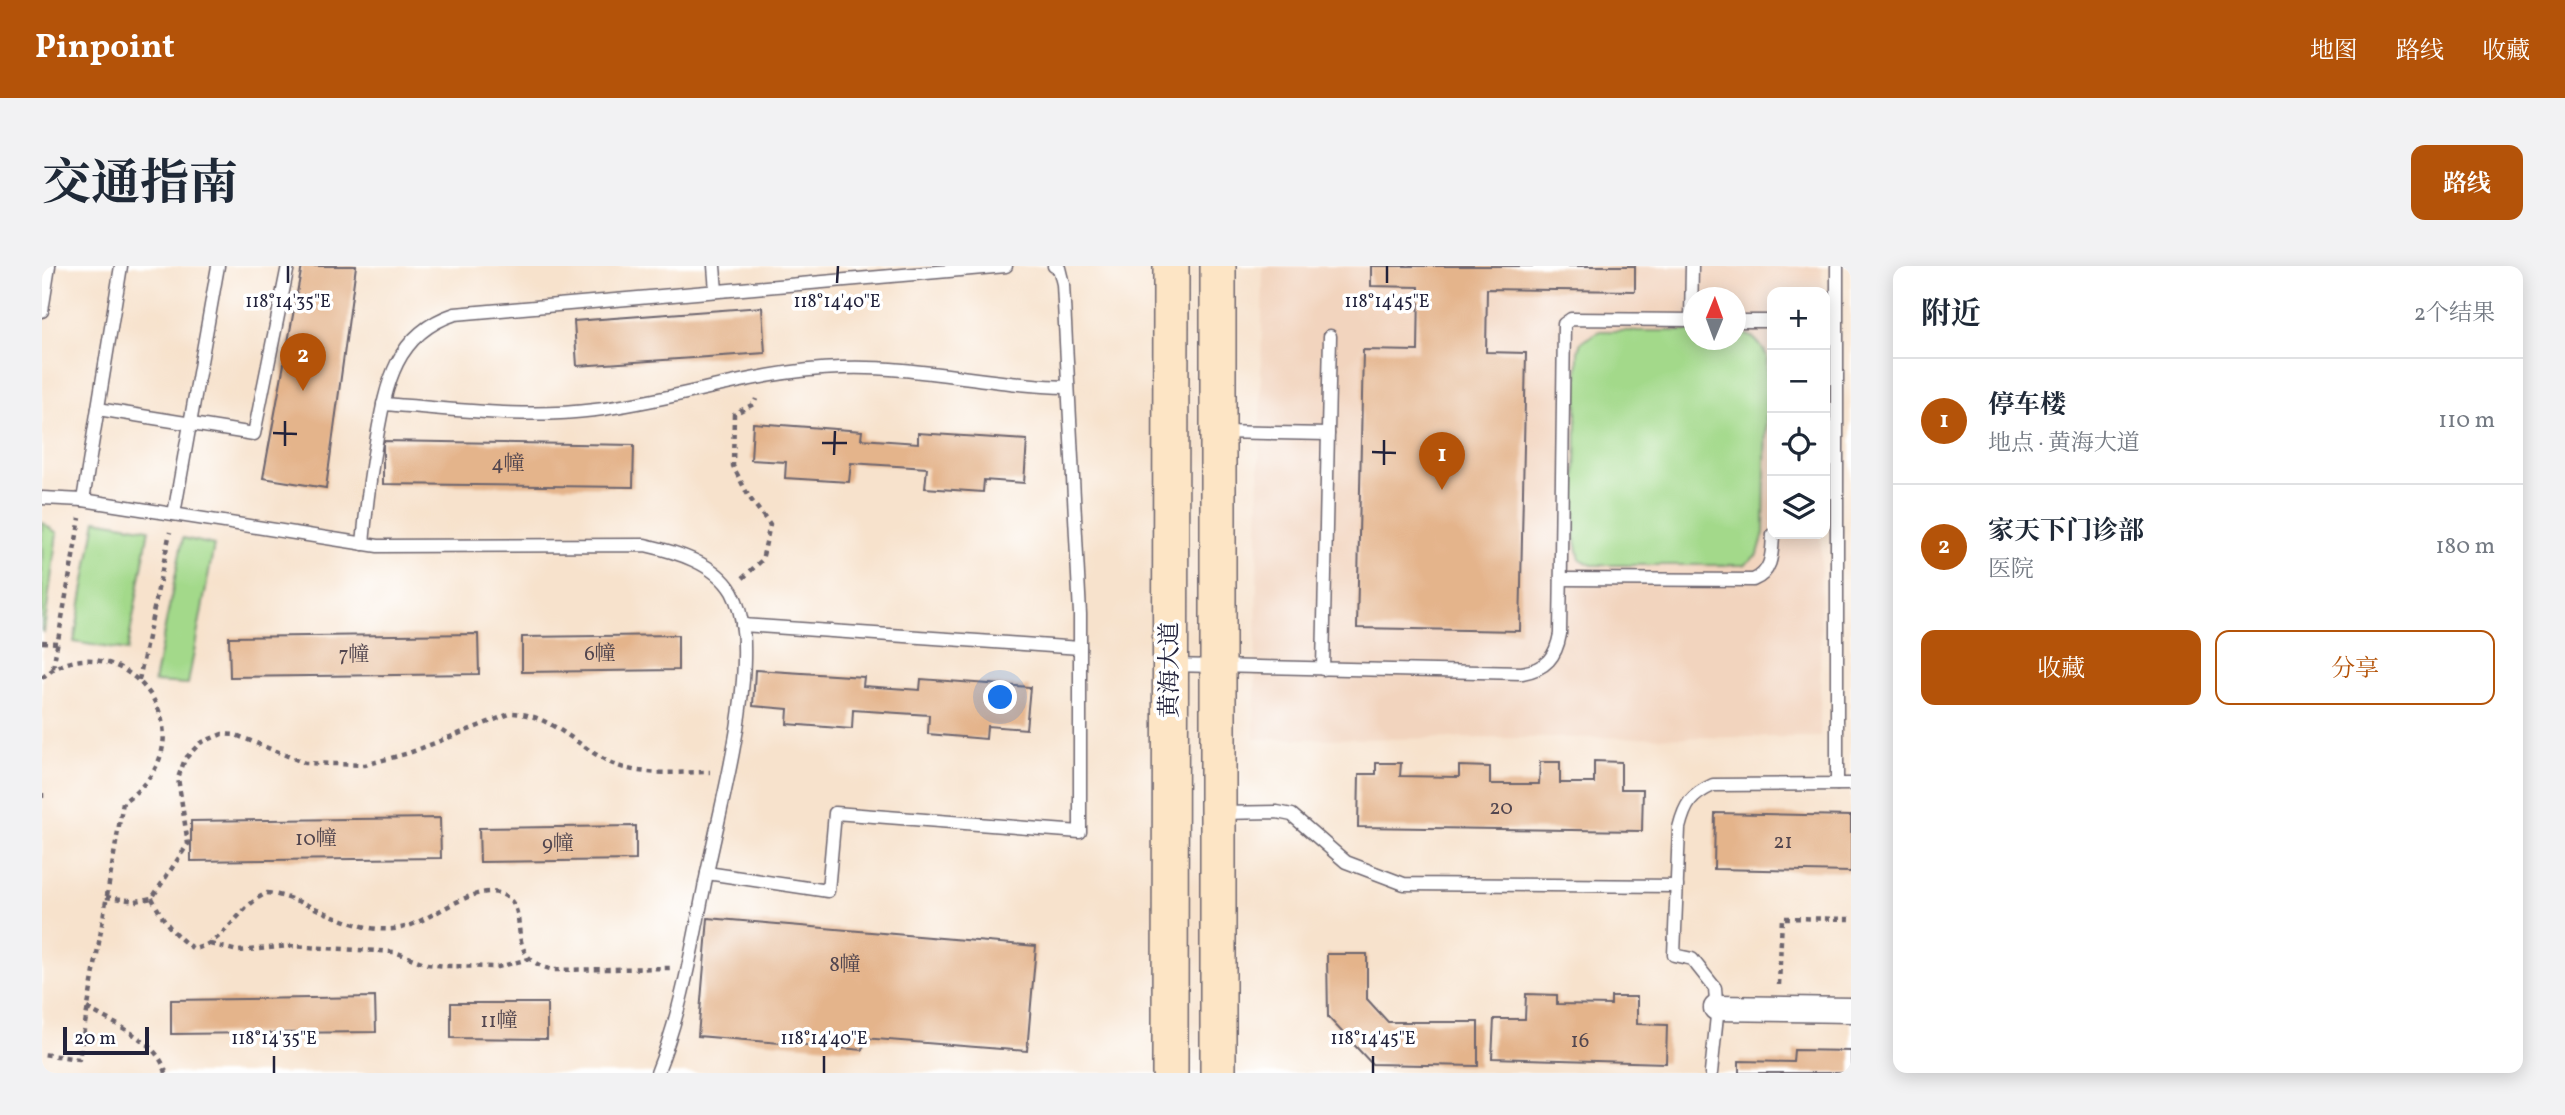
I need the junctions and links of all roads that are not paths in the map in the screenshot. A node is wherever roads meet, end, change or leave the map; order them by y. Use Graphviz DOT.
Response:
graph roads {
  1 [pos="49,266"];
  2 [pos="121,266"];
  3 [pos="218,266"];
  4 [pos="288,266"];
  5 [pos="714,266"];
  6 [pos="1006,266"];
  7 [pos="1054,266"];
  8 [pos="1171,266"];
  9 [pos="1218,266"];
  10 [pos="1692,266"];
  11 [pos="1837,266"];
  12 [pos="1692,287"];
  13 [pos="716,291"];
  14 [pos="42,311"];
  15 [pos="1683,320"];
  16 [pos="1746,321"];
  17 [pos="1767,321"];
  18 [pos="1330,336"];
  19 [pos="1068,387"];
  20 [pos="383,404"];
  21 [pos="98,409"];
  22 [pos="190,424"];
  23 [pos="1218,432"];
  24 [pos="1328,434"];
  25 [pos="42,498"];
  26 [pos="83,500"];
  27 [pos="174,514"];
  28 [pos="1773,539"];
  29 [pos="363,544"];
  30 [pos="1560,579"];
  31 [pos="742,625"];
  32 [pos="1080,648"];
  33 [pos="1171,665"];
  34 [pos="1218,666"];
  35 [pos="1323,668"];
  36 [pos="1837,784"];
  37 [pos="1851,784"];
  38 [pos="1218,813"];
  39 [pos="707,873"];
  40 [pos="1677,887"];
  41 [pos="1716,1008"];
  42 [pos="1851,1010"];
  43 [pos="657,1073"];
  44 [pos="1170,1073"];
  45 [pos="1218,1073"];
  46 [pos="1711,1073"];
  1 -- 14 [label="lane"];
  2 -- 21 [label="lane"];
  3 -- 22 [label="lane"];
  4 -- 22 [label="lane"];
  5 -- 13 [label="lane"];
  6 -- 13 [label="lane"];
  7 -- 19 [label="lane"];
  8 -- 33 [label="street, 黄海大道"];
  9 -- 23 [label="street, 黄海大道"];
  10 -- 12 [label="lane"];
  11 -- 36 [label="lane"];
  13 -- 20 [label="lane"];
  15 -- 30 [label="lane"];
  16 -- 17 [label="lane"];
  18 -- 24 [label="lane"];
  19 -- 20 [label="lane"];
  19 -- 32 [label="lane"];
  20 -- 29 [label="lane"];
  21 -- 22 [label="lane"];
  21 -- 26 [label="lane"];
  22 -- 27 [label="lane"];
  23 -- 24 [label="lane"];
  23 -- 34 [label="street, 黄海大道"];
  24 -- 35 [label="lane"];
  25 -- 26 [label="lane"];
  26 -- 27 [label="lane"];
  27 -- 29 [label="lane"];
  28 -- 30 [label="lane"];
  29 -- 31 [label="lane"];
  30 -- 35 [label="lane"];
  31 -- 32 [label="lane"];
  31 -- 39 [label="lane"];
  32 -- 39 [label="lane"];
  33 -- 34 [label="lane"];
  33 -- 44 [label="street, 黄海大道"];
  34 -- 35 [label="lane"];
  34 -- 38 [label="street, 黄海大道"];
  36 -- 37 [label="lane"];
  36 -- 40 [label="lane"];
  38 -- 40 [label="lane"];
  38 -- 45 [label="street, 黄海大道"];
  39 -- 43 [label="lane"];
  40 -- 41 [label="lane"];
  41 -- 42 [label="street"];
  41 -- 46 [label="lane"];
}
